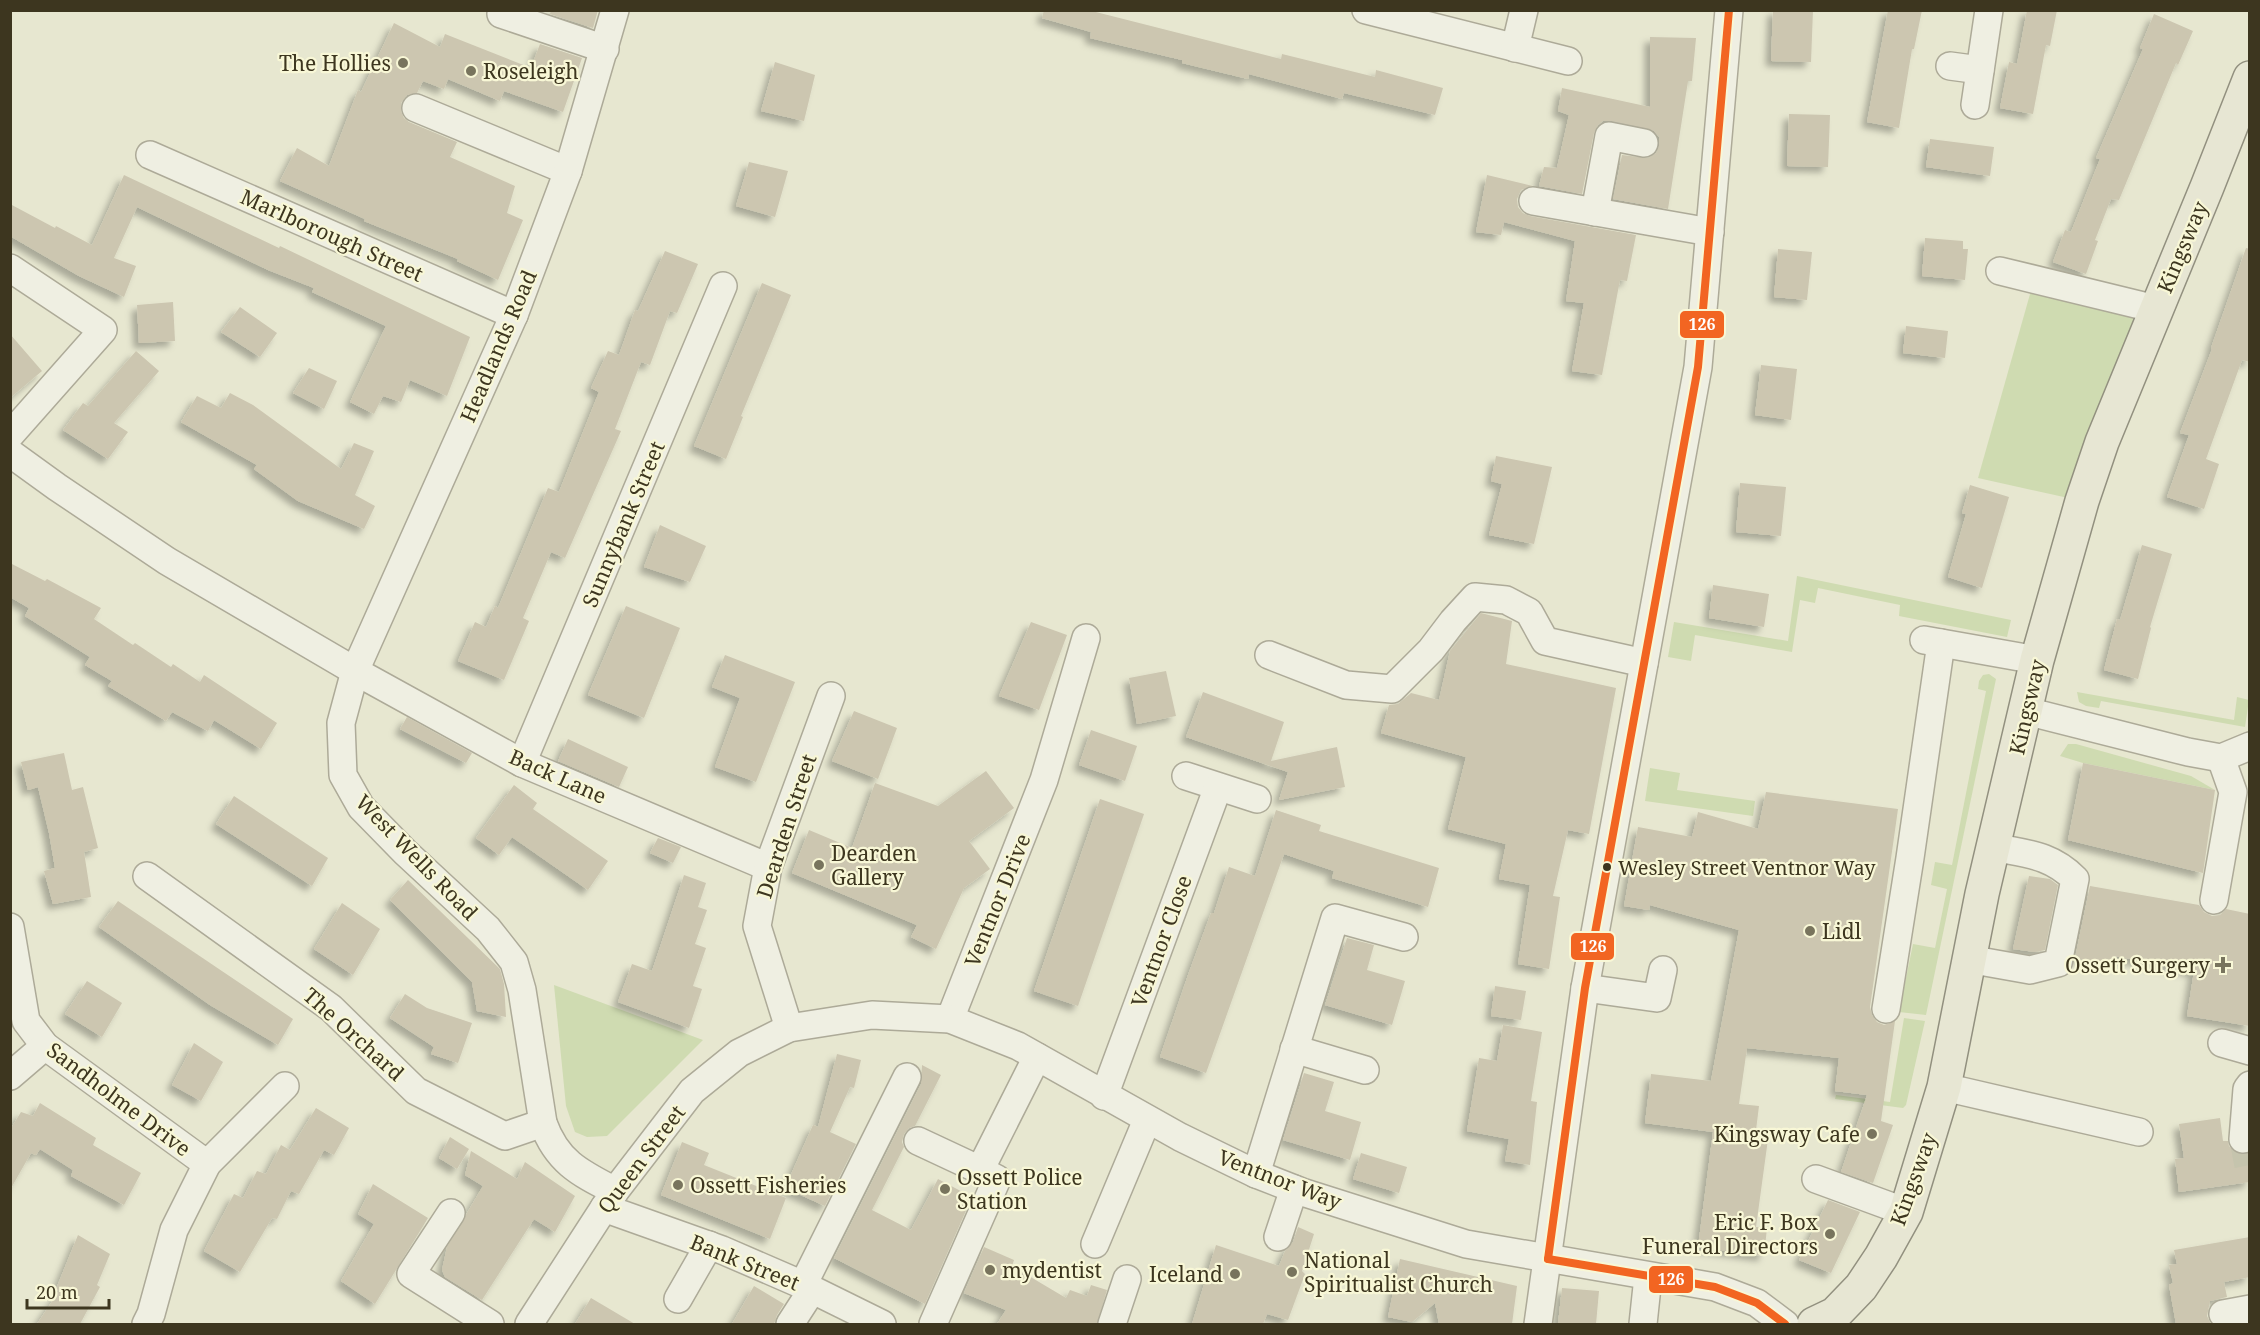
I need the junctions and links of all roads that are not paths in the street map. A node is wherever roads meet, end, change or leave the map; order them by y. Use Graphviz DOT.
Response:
graph roads {
  1 [pos="615,10"];
  2 [pos="1366,10"];
  3 [pos="1524,10"];
  4 [pos="1729,10"];
  5 [pos="1989,10"];
  6 [pos="501,14"];
  7 [pos="1515,48"];
  8 [pos="605,49"];
  9 [pos="1568,61"];
  10 [pos="1950,66"];
  11 [pos="1980,70"];
  12 [pos="2250,78"];
  13 [pos="1975,105"];
  14 [pos="416,108"];
  15 [pos="1644,143"];
  16 [pos="150,155"];
  17 [pos="568,171"];
  18 [pos="1533,201"];
  19 [pos="1595,212"];
  20 [pos="1710,232"];
  21 [pos="10,268"];
  22 [pos="2000,271"];
  23 [pos="723,286"];
  24 [pos="2156,309"];
  25 [pos="514,315"];
  26 [pos="10,435"];
  27 [pos="10,453"];
  28 [pos="1086,638"];
  29 [pos="1269,655"];
  30 [pos="2037,660"];
  31 [pos="1644,663"];
  32 [pos="355,670"];
  33 [pos="831,696"];
  34 [pos="2026,711"];
  35 [pos="2250,746"];
  36 [pos="2221,758"];
  37 [pos="522,763"];
  38 [pos="1186,776"];
  39 [pos="1218,787"];
  40 [pos="1257,799"];
  41 [pos="1993,847"];
  42 [pos="768,867"];
  43 [pos="147,876"];
  44 [pos="2214,900"];
  45 [pos="10,927"];
  46 [pos="1404,937"];
  47 [pos="1968,959"];
  48 [pos="1663,970"];
  49 [pos="1586,988"];
  50 [pos="1886,1009"];
  51 [pos="950,1019"];
  52 [pos="789,1028"];
  53 [pos="2222,1043"];
  54 [pos="45,1046"];
  55 [pos="1294,1049"];
  56 [pos="2250,1051"];
  57 [pos="1037,1057"];
  58 [pos="1365,1070"];
  59 [pos="10,1076"];
  60 [pos="907,1077"];
  61 [pos="2250,1085"];
  62 [pos="285,1086"];
  63 [pos="1944,1087"];
  64 [pos="1104,1096"];
  65 [pos="1147,1120"];
  66 [pos="543,1123"];
  67 [pos="2139,1132"];
  68 [pos="2243,1138"];
  69 [pos="918,1141"];
  70 [pos="207,1164"];
  71 [pos="980,1170"];
  72 [pos="1256,1174"];
  73 [pos="1816,1179"];
  74 [pos="1294,1189"];
  75 [pos="609,1199"];
  76 [pos="1906,1212"];
  77 [pos="451,1213"];
  78 [pos="1278,1237"];
  79 [pos="1095,1244"];
  80 [pos="709,1245"];
  81 [pos="1548,1259"];
  82 [pos="1648,1277"];
  83 [pos="1127,1279"];
  84 [pos="808,1287"];
  85 [pos="678,1299"];
  86 [pos="2250,1309"];
  87 [pos="2223,1314"];
  88 [pos="146,1324"];
  89 [pos="490,1324"];
  90 [pos="529,1324"];
  91 [pos="790,1324"];
  92 [pos="882,1324"];
  93 [pos="933,1324"];
  94 [pos="1112,1324"];
  95 [pos="1538,1324"];
  96 [pos="1643,1324"];
  97 [pos="1785,1324"];
  98 [pos="1814,1324"];
  1 -- 8 [label="street, Headlands Road"];
  2 -- 7 [label="street"];
  3 -- 7 [label="street"];
  4 -- 20 [label="street"];
  5 -- 11 [label="street"];
  6 -- 8 [label="street"];
  7 -- 9 [label="street"];
  8 -- 17 [label="street, Headlands Road"];
  10 -- 11 [label="street"];
  11 -- 13 [label="street"];
  12 -- 24 [label="main road, Kingsway"];
  14 -- 17 [label="street"];
  15 -- 19 [label="street"];
  16 -- 25 [label="street, Marlborough Street"];
  17 -- 25 [label="street, Headlands Road"];
  18 -- 19 [label="street"];
  19 -- 20 [label="street"];
  20 -- 31 [label="street"];
  21 -- 26 [label="street"];
  22 -- 24 [label="street"];
  23 -- 37 [label="street, Sunnybank Street"];
  24 -- 30 [label="main road, Kingsway"];
  25 -- 32 [label="street, Headlands Road"];
  27 -- 32 [label="street"];
  28 -- 51 [label="street, Ventnor Drive"];
  29 -- 31 [label="street"];
  30 -- 34 [label="main road, Kingsway"];
  30 -- 50 [label="street"];
  31 -- 49 [label="street"];
  32 -- 37 [label="street, Back Lane"];
  32 -- 66 [label="street, West Wells Road"];
  33 -- 42 [label="street, Dearden Street"];
  34 -- 36 [label="street"];
  34 -- 41 [label="main road, Kingsway"];
  35 -- 36 [label="street"];
  36 -- 44 [label="street"];
  37 -- 42 [label="street, Back Lane"];
  38 -- 39 [label="street"];
  39 -- 40 [label="street"];
  39 -- 64 [label="street, Ventnor Close"];
  41 -- 47 [label="main road, Kingsway"];
  41 -- 47 [label="street"];
  42 -- 52 [label="street, Dearden Street"];
  43 -- 66 [label="street, The Orchard"];
  45 -- 54 [label="street, Sandholme Drive"];
  46 -- 55 [label="street"];
  47 -- 63 [label="main road, Kingsway"];
  48 -- 49 [label="street"];
  49 -- 81 [label="street"];
  51 -- 52 [label="street, Ventnor Way"];
  51 -- 57 [label="street, Ventnor Way"];
  52 -- 75 [label="street, Queen Street"];
  53 -- 56 [label="street"];
  54 -- 59 [label="street"];
  54 -- 70 [label="street, Sandholme Drive"];
  55 -- 58 [label="street"];
  55 -- 72 [label="street"];
  57 -- 64 [label="street, Ventnor Way"];
  57 -- 71 [label="street"];
  60 -- 84 [label="street"];
  61 -- 68 [label="street"];
  62 -- 70 [label="street"];
  63 -- 67 [label="street"];
  63 -- 76 [label="main road, Kingsway"];
  64 -- 65 [label="street, Ventnor Way"];
  65 -- 72 [label="street, Ventnor Way"];
  65 -- 79 [label="street"];
  66 -- 75 [label="street, West Wells Road"];
  69 -- 71 [label="street"];
  70 -- 88 [label="street"];
  71 -- 93 [label="street"];
  72 -- 74 [label="street, Ventnor Way"];
  73 -- 76 [label="street"];
  74 -- 78 [label="street"];
  74 -- 81 [label="street, Ventnor Way"];
  75 -- 80 [label="street, Bank Street"];
  75 -- 90 [label="street, Queen Street"];
  76 -- 98 [label="main road, Kingsway"];
  77 -- 89 [label="street"];
  80 -- 84 [label="street, Bank Street"];
  80 -- 85 [label="street"];
  81 -- 82 [label="street, Ventnor Way"];
  81 -- 95 [label="street"];
  82 -- 96 [label="street"];
  82 -- 97 [label="street, Ventnor Way"];
  83 -- 94 [label="street"];
  84 -- 91 [label="street"];
  84 -- 92 [label="street, Bank Street"];
  86 -- 87 [label="street"];
}
